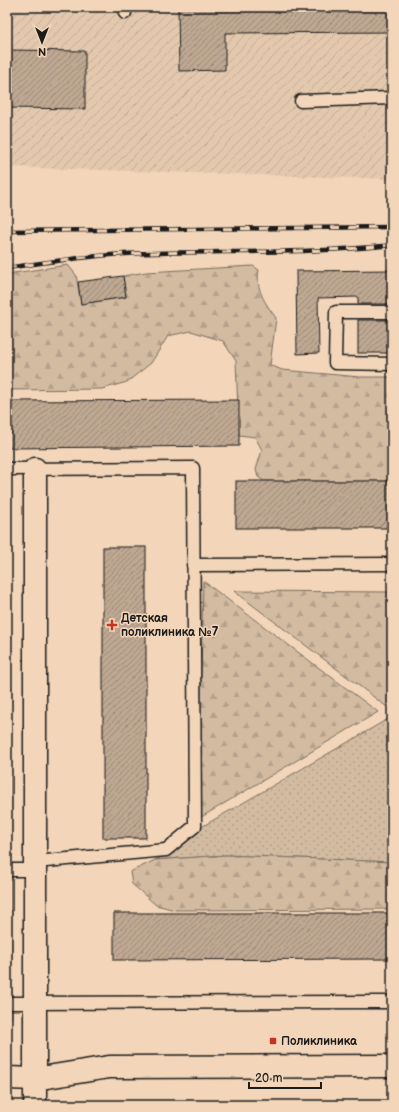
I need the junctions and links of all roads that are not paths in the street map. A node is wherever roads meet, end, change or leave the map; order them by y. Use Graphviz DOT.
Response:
graph roads {
  1 [pos="392,98"];
  2 [pos="301,101"];
  3 [pos="392,312"];
  4 [pos="392,364"];
  5 [pos="7,469"];
  6 [pos="35,469"];
  7 [pos="193,564"];
  8 [pos="392,564"];
  9 [pos="35,866"];
  10 [pos="7,870"];
  11 [pos="392,1002"];
  12 [pos="7,1003"];
  13 [pos="35,1003"];
  14 [pos="392,1066"];
  15 [pos="7,1078"];
  16 [pos="35,1079"];
  17 [pos="35,1105"];
  1 -- 2 [label="lane"];
  3 -- 4 [label="lane"];
  5 -- 6 [label="lane"];
  6 -- 7 [label="lane"];
  6 -- 9 [label="street"];
  7 -- 8 [label="lane"];
  7 -- 9 [label="lane"];
  9 -- 10 [label="lane"];
  9 -- 13 [label="street"];
  11 -- 13 [label="lane"];
  12 -- 13 [label="lane"];
  13 -- 16 [label="street"];
  14 -- 16 [label="street"];
  15 -- 16 [label="street"];
  16 -- 17 [label="street"];
}
